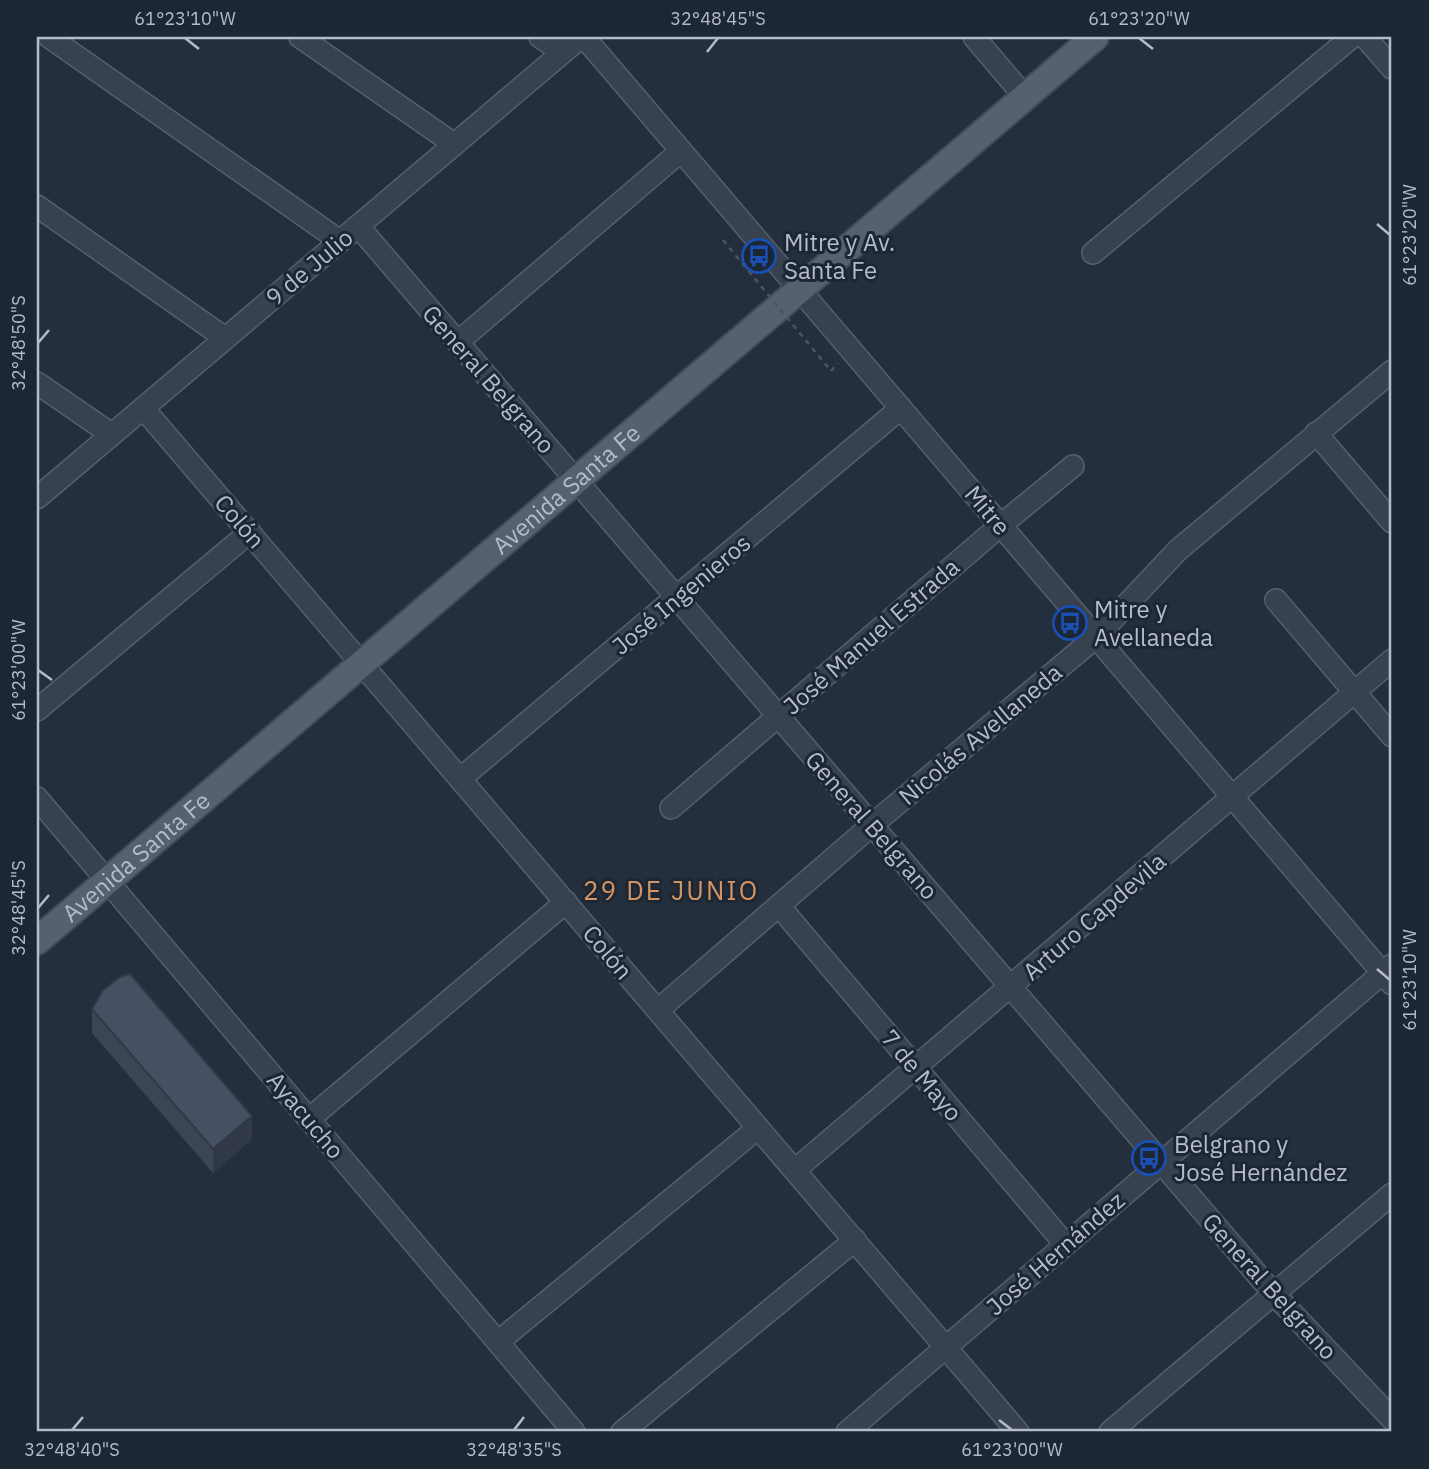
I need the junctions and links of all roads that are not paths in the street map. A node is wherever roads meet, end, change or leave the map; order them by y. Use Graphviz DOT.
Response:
graph roads {
  1 [pos="49,37"];
  2 [pos="300,37"];
  3 [pos="540,37"];
  4 [pos="582,37"];
  5 [pos="974,37"];
  6 [pos="1095,37"];
  7 [pos="1352,37"];
  8 [pos="1365,37"];
  9 [pos="563,52"];
  10 [pos="1392,68"];
  11 [pos="1025,97"];
  12 [pos="454,144"];
  13 [pos="681,151"];
  14 [pos="37,206"];
  15 [pos="358,226"];
  16 [pos="340,241"];
  17 [pos="1093,253"];
  18 [pos="800,289"];
  19 [pos="225,338"];
  20 [pos="458,342"];
  21 [pos="1392,371"];
  22 [pos="37,383"];
  23 [pos="143,408"];
  24 [pos="901,408"];
  25 [pos="1317,433"];
  26 [pos="111,435"];
  27 [pos="1073,466"];
  28 [pos="576,480"];
  29 [pos="37,498"];
  30 [pos="1392,522"];
  31 [pos="1001,525"];
  32 [pos="250,532"];
  33 [pos="677,597"];
  34 [pos="1276,600"];
  35 [pos="1096,637"];
  36 [pos="1392,660"];
  37 [pos="362,663"];
  38 [pos="1355,692"];
  39 [pos="37,710"];
  40 [pos="779,716"];
  41 [pos="1392,736"];
  42 [pos="460,779"];
  43 [pos="1233,797"];
  44 [pos="37,798"];
  45 [pos="671,808"];
  46 [pos="872,825"];
  47 [pos="106,882"];
  48 [pos="566,902"];
  49 [pos="779,906"];
  50 [pos="37,941"];
  51 [pos="1389,974"];
  52 [pos="1011,987"];
  53 [pos="658,1010"];
  54 [pos="916,1068"];
  55 [pos="309,1119"];
  56 [pos="758,1128"];
  57 [pos="1161,1161"];
  58 [pos="795,1170"];
  59 [pos="1392,1195"];
  60 [pos="855,1241"];
  61 [pos="1065,1244"];
  62 [pos="1275,1294"];
  63 [pos="498,1342"];
  64 [pos="946,1347"];
  65 [pos="1392,1419"];
  66 [pos="574,1432"];
  67 [pos="622,1432"];
  68 [pos="847,1432"];
  69 [pos="1018,1432"];
  70 [pos="1110,1432"];
  1 -- 16 [label="street"];
  2 -- 12 [label="street"];
  3 -- 9 [label="street"];
  4 -- 9 [label="street, 9 de Julio"];
  4 -- 13 [label="street, Mitre"];
  5 -- 11 [label="street"];
  6 -- 11 [label="main road, Avenida Santa Fe"];
  7 -- 17 [label="street"];
  8 -- 10 [label="street"];
  9 -- 12 [label="street, 9 de Julio"];
  11 -- 18 [label="main road, Avenida Santa Fe"];
  12 -- 15 [label="street, 9 de Julio"];
  13 -- 18 [label="street, Mitre"];
  13 -- 20 [label="street"];
  14 -- 19 [label="street"];
  15 -- 16 [label="street, 9 de Julio"];
  15 -- 20 [label="street, General Belgrano"];
  16 -- 19 [label="street, 9 de Julio"];
  18 -- 24 [label="street, Mitre"];
  18 -- 28 [label="main road, Avenida Santa Fe"];
  19 -- 23 [label="street, 9 de Julio"];
  20 -- 28 [label="street, General Belgrano"];
  21 -- 25 [label="street, Nicolás Avellaneda"];
  22 -- 26 [label="street"];
  23 -- 26 [label="street, 9 de Julio"];
  23 -- 32 [label="street, Colón"];
  24 -- 31 [label="street, Mitre"];
  24 -- 33 [label="street, José Ingenieros"];
  25 -- 30 [label="street"];
  25 -- 35 [label="street, Nicolás Avellaneda"];
  26 -- 29 [label="street, 9 de Julio"];
  27 -- 31 [label="street, José Manuel Estrada"];
  28 -- 33 [label="street, General Belgrano"];
  28 -- 37 [label="main road, Avenida Santa Fe"];
  31 -- 35 [label="street, Mitre"];
  31 -- 40 [label="street, José Manuel Estrada"];
  32 -- 37 [label="street, Colón"];
  32 -- 39 [label="street"];
  33 -- 40 [label="street, General Belgrano"];
  33 -- 42 [label="street, José Ingenieros"];
  34 -- 38 [label="street"];
  35 -- 43 [label="street, Mitre"];
  35 -- 46 [label="street, Nicolás Avellaneda"];
  36 -- 38 [label="street, Arturo Capdevila"];
  37 -- 42 [label="street, Colón"];
  37 -- 47 [label="main road, Avenida Santa Fe"];
  38 -- 41 [label="street"];
  38 -- 43 [label="street, Arturo Capdevila"];
  40 -- 45 [label="street, José Manuel Estrada"];
  40 -- 46 [label="street, General Belgrano"];
  42 -- 48 [label="street, Colón"];
  43 -- 51 [label="street, Mitre"];
  43 -- 52 [label="street, Arturo Capdevila"];
  44 -- 47 [label="street, Ayacucho"];
  46 -- 49 [label="street, Nicolás Avellaneda"];
  46 -- 52 [label="street, General Belgrano"];
  47 -- 50 [label="main road, Avenida Santa Fe"];
  47 -- 55 [label="street, Ayacucho"];
  48 -- 53 [label="street, Colón"];
  48 -- 55 [label="street"];
  49 -- 53 [label="street, Nicolás Avellaneda"];
  49 -- 54 [label="street, 7 de Mayo"];
  51 -- 57 [label="street, José Hernández"];
  52 -- 54 [label="street, Arturo Capdevila"];
  52 -- 57 [label="street, General Belgrano"];
  53 -- 56 [label="street, Colón"];
  54 -- 58 [label="street, Arturo Capdevila"];
  54 -- 61 [label="street, 7 de Mayo"];
  55 -- 63 [label="street, Ayacucho"];
  56 -- 58 [label="street, Colón"];
  56 -- 63 [label="street"];
  57 -- 61 [label="street, José Hernández"];
  57 -- 62 [label="street, General Belgrano"];
  58 -- 60 [label="street, Colón"];
  59 -- 62 [label="street"];
  60 -- 64 [label="street, Colón"];
  60 -- 67 [label="street"];
  61 -- 64 [label="street, José Hernández"];
  62 -- 65 [label="street, General Belgrano"];
  62 -- 70 [label="street"];
  63 -- 66 [label="street, Ayacucho"];
  64 -- 68 [label="street, José Hernández"];
  64 -- 69 [label="street, Colón"];
}
